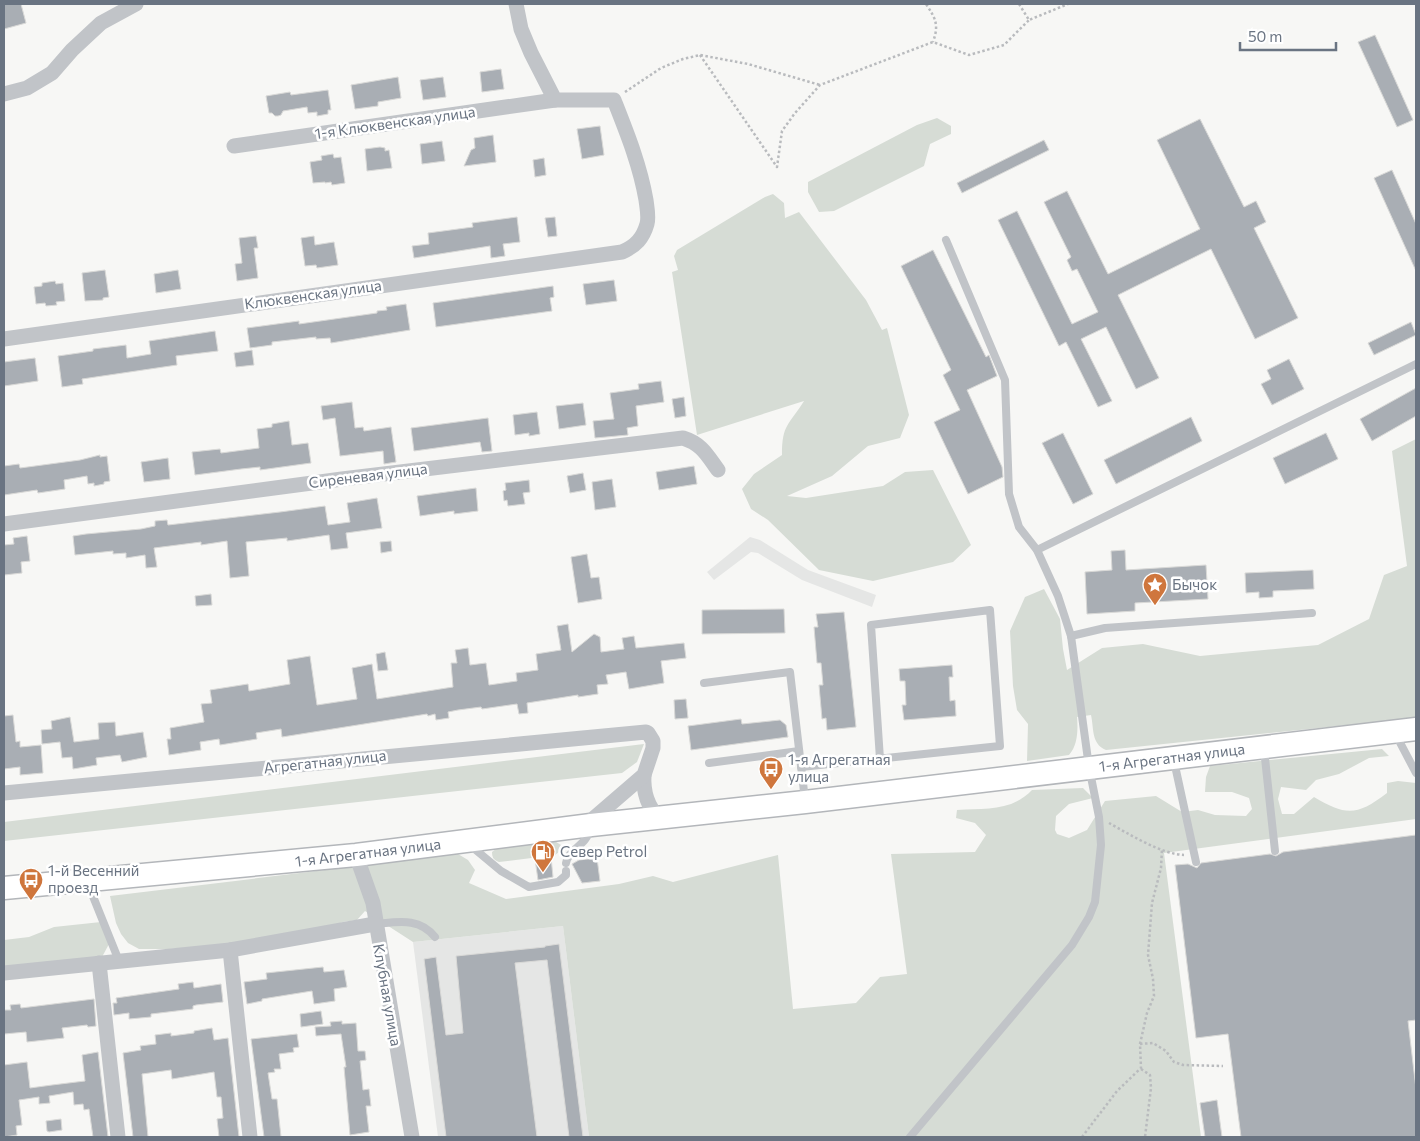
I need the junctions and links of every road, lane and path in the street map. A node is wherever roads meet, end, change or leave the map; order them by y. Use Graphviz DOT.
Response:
graph roads {
  1 [pos="136,4"];
  2 [pos="516,4"];
  3 [pos="926,4"];
  4 [pos="1019,4"];
  5 [pos="1068,4"];
  6 [pos="1030,20"];
  7 [pos="933,42"];
  8 [pos="700,55"];
  9 [pos="820,85"];
  10 [pos="4,94"];
  11 [pos="555,100"];
  12 [pos="614,100"];
  13 [pos="234,146"];
  14 [pos="946,240"];
  15 [pos="4,339"];
  16 [pos="1416,364"];
  17 [pos="718,470"];
  18 [pos="4,524"];
  19 [pos="1037,550"];
  20 [pos="1312,613"];
  21 [pos="1071,636"];
  22 [pos="704,683"];
  23 [pos="1405,731"];
  24 [pos="1264,747"];
  25 [pos="799,752"];
  26 [pos="880,759"];
  27 [pos="1173,759"];
  28 [pos="709,762"];
  29 [pos="801,767"];
  30 [pos="1089,767"];
  31 [pos="1416,772"];
  32 [pos="644,775"];
  33 [pos="4,793"];
  34 [pos="805,802"];
  35 [pos="1099,817"];
  36 [pos="659,818"];
  37 [pos="591,825"];
  38 [pos="465,841"];
  39 [pos="1162,849"];
  40 [pos="1275,851"];
  41 [pos="356,855"];
  42 [pos="1195,858"];
  43 [pos="88,881"];
  44 [pos="4,888"];
  45 [pos="375,924"];
  46 [pos="435,938"];
  47 [pos="230,950"];
  48 [pos="119,961"];
  49 [pos="99,963"];
  50 [pos="4,973"];
  51 [pos="1140,1044"];
  52 [pos="1223,1066"];
  53 [pos="1140,1068"];
  54 [pos="118,1137"];
  55 [pos="250,1137"];
  56 [pos="412,1137"];
  57 [pos="910,1137"];
  58 [pos="1082,1137"];
  59 [pos="1145,1137"];
  1 -- 10 [label="street"];
  2 -- 11 [label="street"];
  3 -- 7 [label="path"];
  4 -- 6 [label="path"];
  5 -- 6 [label="path"];
  6 -- 7 [label="path"];
  7 -- 9 [label="path"];
  8 -- 9 [label="path"];
  8 -- 9 [label="path"];
  8 -- 12 [label="path"];
  11 -- 12 [label="street, 1-я Клюквенская улица"];
  11 -- 13 [label="street, 1-я Клюквенская улица"];
  12 -- 15 [label="street, Клюквенская улица"];
  14 -- 19 [label="lane"];
  16 -- 19 [label="lane"];
  17 -- 18 [label="street, Сиреневая улица"];
  19 -- 21 [label="lane"];
  20 -- 21 [label="lane"];
  21 -- 30 [label="lane"];
  22 -- 25 [label="lane"];
  23 -- 24 [label="main road, 1-я Агрегатная улица"];
  23 -- 31 [label="lane"];
  24 -- 27 [label="main road, 1-я Агрегатная улица"];
  24 -- 40 [label="lane"];
  25 -- 28 [label="lane"];
  25 -- 29 [label="lane"];
  26 -- 26 [label="lane"];
  26 -- 29 [label="lane"];
  27 -- 30 [label="main road, 1-я Агрегатная улица"];
  27 -- 42 [label="lane"];
  29 -- 34 [label="lane"];
  30 -- 34 [label="main road, 1-я Агрегатная улица"];
  30 -- 35 [label="lane"];
  32 -- 33 [label="street, Агрегатная улица"];
  32 -- 36 [label="street"];
  32 -- 37 [label="street"];
  34 -- 36 [label="main road, 1-я Агрегатная улица"];
  35 -- 39 [label="path"];
  35 -- 57 [label="lane"];
  36 -- 37 [label="main road, 1-я Агрегатная улица"];
  37 -- 38 [label="main road, 1-я Агрегатная улица"];
  37 -- 38 [label="lane"];
  38 -- 41 [label="main road, 1-я Агрегатная улица"];
  39 -- 42 [label="path"];
  39 -- 51 [label="path"];
  41 -- 43 [label="main road, 1-я Агрегатная улица"];
  41 -- 45 [label="street, Клубная улица"];
  43 -- 44 [label="main road, 1-я Агрегатная улица"];
  43 -- 48 [label="lane"];
  45 -- 46 [label="lane"];
  45 -- 47 [label="street"];
  45 -- 56 [label="street, Клубная улица"];
  47 -- 48 [label="street"];
  47 -- 55 [label="street"];
  48 -- 49 [label="street"];
  49 -- 50 [label="street"];
  49 -- 54 [label="street"];
  51 -- 52 [label="path"];
  51 -- 53 [label="path"];
  53 -- 58 [label="path"];
  53 -- 59 [label="path"];
}
